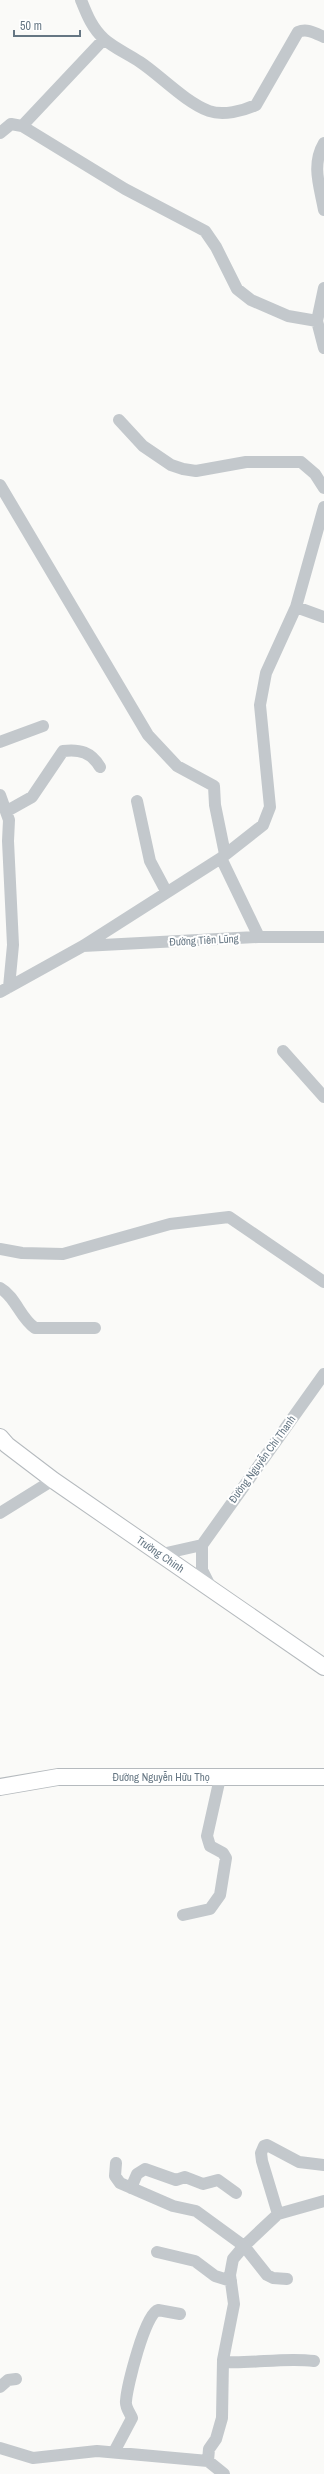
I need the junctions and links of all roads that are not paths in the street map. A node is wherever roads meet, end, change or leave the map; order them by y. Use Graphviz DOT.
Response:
graph roads {
  1 [pos="81,0"];
  2 [pos="324,37"];
  3 [pos="104,39"];
  4 [pos="22,126"];
  5 [pos="0,134"];
  6 [pos="324,143"];
  7 [pos="324,210"];
  8 [pos="324,288"];
  9 [pos="317,321"];
  10 [pos="324,348"];
  11 [pos="119,420"];
  12 [pos="0,485"];
  13 [pos="324,488"];
  14 [pos="324,507"];
  15 [pos="296,607"];
  16 [pos="324,617"];
  17 [pos="44,726"];
  18 [pos="0,742"];
  19 [pos="100,767"];
  20 [pos="0,795"];
  21 [pos="137,801"];
  22 [pos="7,810"];
  23 [pos="223,856"];
  24 [pos="166,891"];
  25 [pos="259,937"];
  26 [pos="324,937"];
  27 [pos="83,946"];
  28 [pos="4,989"];
  29 [pos="283,1052"];
  30 [pos="324,1097"];
  31 [pos="0,1249"];
  32 [pos="324,1282"];
  33 [pos="0,1288"];
  34 [pos="95,1328"];
  35 [pos="324,1374"];
  36 [pos="0,1437"];
  37 [pos="53,1480"];
  38 [pos="0,1512"];
  39 [pos="202,1545"];
  40 [pos="162,1554"];
  41 [pos="213,1591"];
  42 [pos="324,1667"];
  43 [pos="324,1777"];
  44 [pos="220,1778"];
  45 [pos="0,1787"];
  46 [pos="183,1915"];
  47 [pos="116,2163"];
  48 [pos="324,2165"];
  49 [pos="131,2188"];
  50 [pos="236,2193"];
  51 [pos="324,2201"];
  52 [pos="278,2214"];
  53 [pos="244,2246"];
  54 [pos="156,2252"];
  55 [pos="288,2280"];
  56 [pos="231,2282"];
  57 [pos="180,2314"];
  58 [pos="314,2361"];
  59 [pos="223,2362"];
  60 [pos="16,2379"];
  61 [pos="0,2386"];
  62 [pos="0,2448"];
  63 [pos="114,2452"];
  64 [pos="208,2461"];
  65 [pos="224,2474"];
  1 -- 3 [label="street"];
  2 -- 3 [label="street"];
  3 -- 4 [label="street"];
  4 -- 5 [label="street"];
  4 -- 9 [label="street"];
  6 -- 7 [label="street"];
  8 -- 9 [label="street"];
  9 -- 10 [label="street"];
  11 -- 13 [label="street"];
  12 -- 23 [label="street"];
  14 -- 15 [label="street"];
  15 -- 16 [label="street"];
  15 -- 23 [label="street"];
  17 -- 18 [label="street"];
  19 -- 22 [label="street"];
  20 -- 22 [label="street"];
  21 -- 24 [label="street"];
  22 -- 28 [label="street"];
  23 -- 24 [label="street"];
  23 -- 25 [label="street"];
  24 -- 27 [label="street"];
  25 -- 26 [label="street, Đường Tiên Lũng"];
  25 -- 27 [label="street, Đường Tiên Lũng"];
  27 -- 28 [label="street"];
  29 -- 30 [label="street"];
  31 -- 32 [label="street"];
  33 -- 34 [label="street"];
  35 -- 39 [label="street, Đường Nguyễn Chí Thanh"];
  36 -- 37 [label="main road, Trường Chinh"];
  37 -- 38 [label="street"];
  37 -- 40 [label="main road, Trường Chinh"];
  39 -- 40 [label="street"];
  39 -- 41 [label="street"];
  40 -- 41 [label="main road, Trường Chinh"];
  41 -- 42 [label="main road, Trường Chinh"];
  43 -- 44 [label="main road, Đường Nguyễn Hữu Thọ"];
  44 -- 45 [label="main road, Đường Nguyễn Hữu Thọ"];
  44 -- 46 [label="street"];
  47 -- 49 [label="street"];
  48 -- 52 [label="street"];
  49 -- 50 [label="street"];
  49 -- 53 [label="street"];
  51 -- 52 [label="street"];
  52 -- 53 [label="street"];
  53 -- 55 [label="street"];
  53 -- 56 [label="street"];
  54 -- 56 [label="street"];
  56 -- 59 [label="street"];
  57 -- 63 [label="street"];
  58 -- 59 [label="street"];
  59 -- 64 [label="street"];
  60 -- 61 [label="street"];
  62 -- 63 [label="street"];
  63 -- 64 [label="street"];
  64 -- 65 [label="street"];
}
